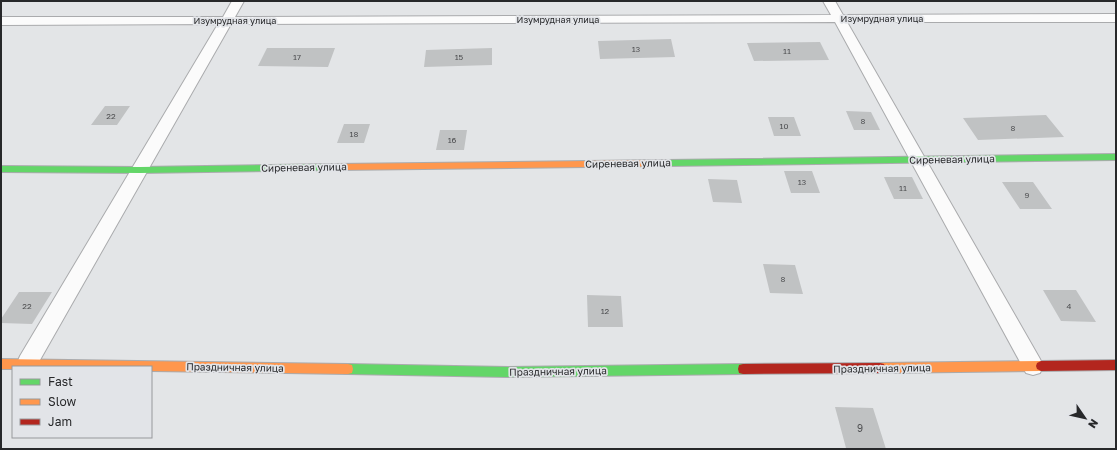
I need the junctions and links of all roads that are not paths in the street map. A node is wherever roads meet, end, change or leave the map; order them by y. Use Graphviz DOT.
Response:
graph roads {
  1 [pos="238,1"];
  2 [pos="829,1"];
  3 [pos="1116,18"];
  4 [pos="839,19"];
  5 [pos="1,21"];
  6 [pos="227,21"];
  7 [pos="1116,158"];
  8 [pos="917,159"];
  9 [pos="1,169"];
  10 [pos="140,170"];
  11 [pos="27,363"];
  12 [pos="1,364"];
  13 [pos="1116,365"];
  14 [pos="1033,366"];
  1 -- 6 [label="street"];
  2 -- 4 [label="street"];
  3 -- 4 [label="street, Изумрудная улица"];
  4 -- 6 [label="street, Изумрудная улица"];
  4 -- 8 [label="street"];
  5 -- 6 [label="street, Изумрудная улица"];
  6 -- 10 [label="street"];
  7 -- 8 [label="street, Сиреневая улица"];
  8 -- 10 [label="street, Сиреневая улица"];
  8 -- 14 [label="street"];
  9 -- 10 [label="street, Сиреневая улица"];
  10 -- 11 [label="street"];
  11 -- 12 [label="street, Праздничная улица"];
  11 -- 14 [label="street, Праздничная улица"];
  13 -- 14 [label="street, Праздничная улица"];
}
